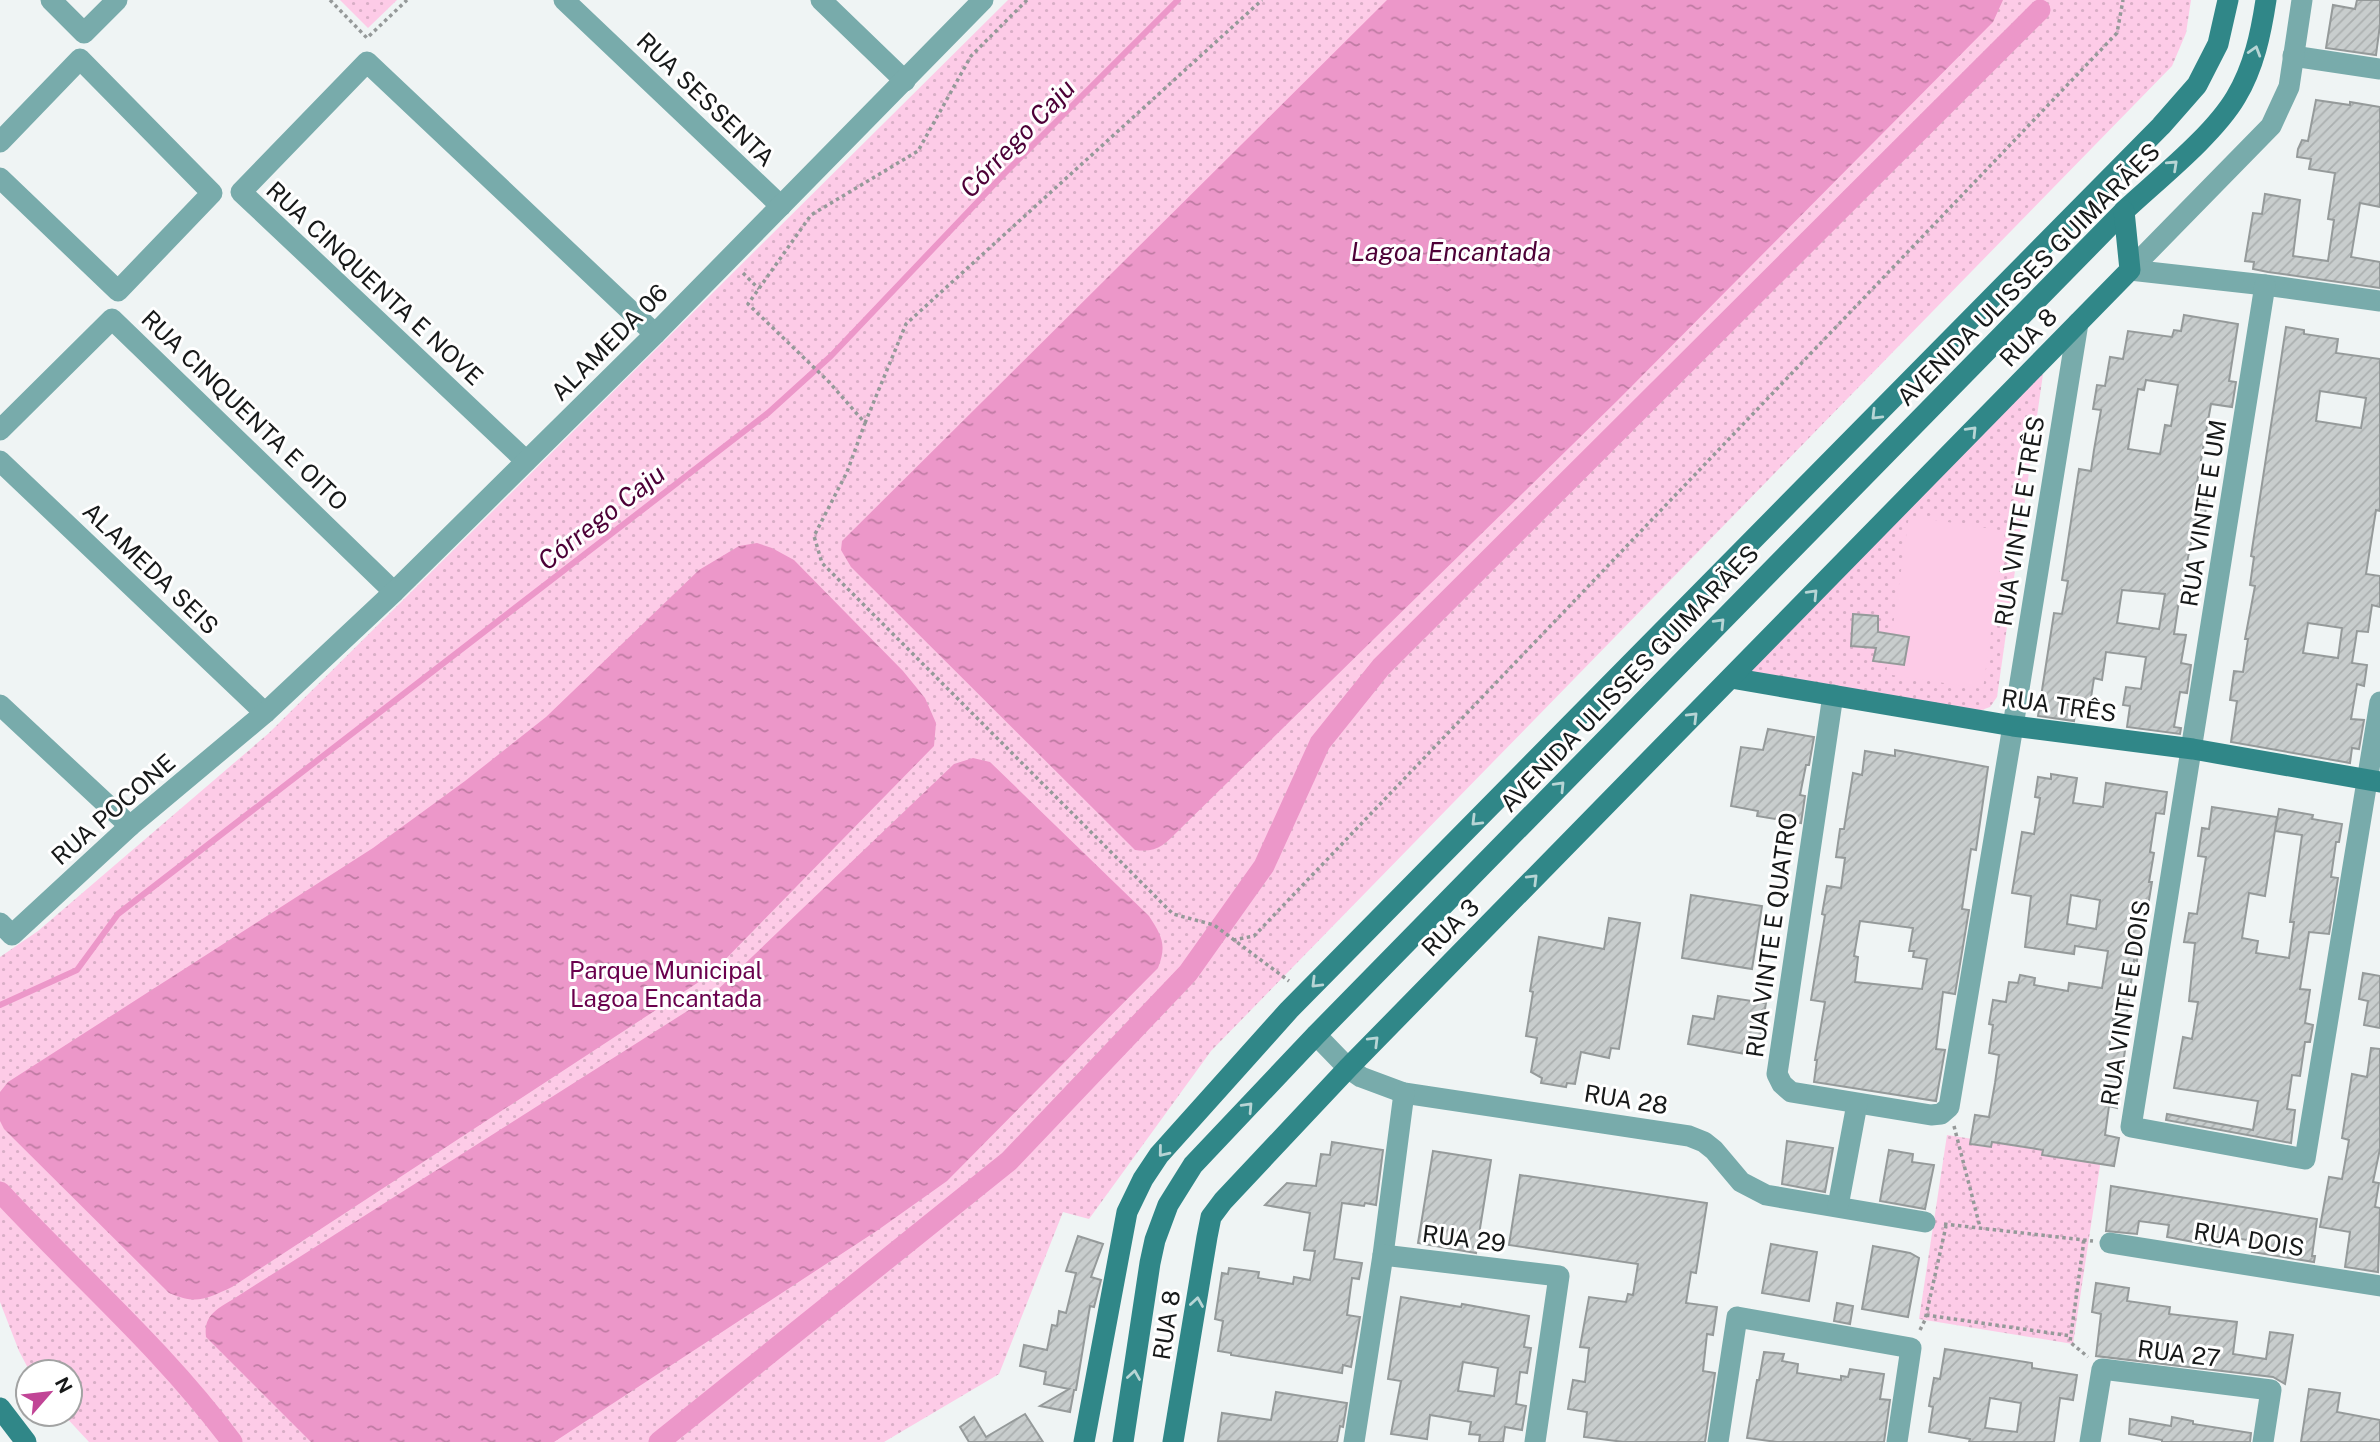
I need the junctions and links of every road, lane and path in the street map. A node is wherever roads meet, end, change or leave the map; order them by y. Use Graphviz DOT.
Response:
graph roads {
  1 [pos="51,0"];
  2 [pos="117,0"];
  3 [pos="330,0"];
  4 [pos="407,0"];
  5 [pos="564,0"];
  6 [pos="821,0"];
  7 [pos="983,0"];
  8 [pos="1027,0"];
  9 [pos="1262,0"];
  10 [pos="2123,0"];
  11 [pos="2228,0"];
  12 [pos="2266,0"];
  13 [pos="2302,0"];
  14 [pos="2293,55"];
  15 [pos="2380,69"];
  16 [pos="905,81"];
  17 [pos="0,142"];
  18 [pos="0,178"];
  19 [pos="781,206"];
  20 [pos="2124,211"];
  21 [pos="2130,270"];
  22 [pos="2265,285"];
  23 [pos="2380,301"];
  24 [pos="2077,323"];
  25 [pos="655,334"];
  26 [pos="865,423"];
  27 [pos="0,430"];
  28 [pos="0,461"];
  29 [pos="526,461"];
  30 [pos="394,592"];
  31 [pos="1731,678"];
  32 [pos="1832,695"];
  33 [pos="2380,702"];
  34 [pos="0,705"];
  35 [pos="265,713"];
  36 [pos="2013,726"];
  37 [pos="2193,749"];
  38 [pos="2374,781"];
  39 [pos="130,826"];
  40 [pos="0,923"];
  41 [pos="1233,940"];
  42 [pos="1306,993"];
  43 [pos="1290,1010"];
  44 [pos="1316,1035"];
  45 [pos="1348,1068"];
  46 [pos="1404,1093"];
  47 [pos="1857,1104"];
  48 [pos="1949,1107"];
  49 [pos="1838,1206"];
  50 [pos="1212,1217"];
  51 [pos="1925,1222"];
  52 [pos="1947,1224"];
  53 [pos="1980,1228"];
  54 [pos="2084,1240"];
  55 [pos="2109,1242"];
  56 [pos="1383,1255"];
  57 [pos="2380,1286"];
  58 [pos="1926,1315"];
  59 [pos="2071,1336"];
  60 [pos="1911,1348"];
  61 [pos="2102,1370"];
  62 [pos="0,1408"];
  63 [pos="1083,1441"];
  64 [pos="26,1442"];
  65 [pos="1123,1442"];
  66 [pos="1173,1442"];
  67 [pos="1354,1442"];
  68 [pos="1535,1442"];
  69 [pos="1717,1442"];
  70 [pos="1897,1442"];
  71 [pos="2090,1442"];
  72 [pos="2263,1442"];
  1 -- 2 [label="street"];
  3 -- 4 [label="path"];
  5 -- 19 [label="street, RUA SESSENTA"];
  6 -- 16 [label="street"];
  7 -- 16 [label="street, ALAMEDA 06"];
  8 -- 26 [label="path"];
  9 -- 26 [label="path"];
  10 -- 41 [label="path"];
  11 -- 42 [label="main road, AVENIDA ULISSES GUIMARÃES, one-way"];
  20 -- 12 [label="main road, AVENIDA ULISSES GUIMARÃES, one-way"];
  13 -- 14 [label="street, RUA 8"];
  14 -- 15 [label="street"];
  14 -- 21 [label="street, RUA 8"];
  16 -- 19 [label="street, ALAMEDA 06"];
  17 -- 18 [label="street"];
  19 -- 25 [label="street, ALAMEDA 06"];
  20 -- 21 [label="main road"];
  44 -- 20 [label="main road, AVENIDA ULISSES GUIMARÃES, one-way"];
  21 -- 22 [label="street"];
  21 -- 24 [label="main road, RUA 8"];
  22 -- 23 [label="street"];
  22 -- 37 [label="street, RUA VINTE E UM"];
  31 -- 24 [label="main road, RUA 8, one-way"];
  24 -- 36 [label="street, RUA VINTE E TRÊS"];
  25 -- 29 [label="street, ALAMEDA 06"];
  25 -- 29 [label="street, RUA CINQUENTA E NOVE"];
  26 -- 41 [label="path"];
  27 -- 30 [label="street, RUA CINQUENTA E OITO"];
  28 -- 35 [label="street, ALAMEDA SEIS"];
  29 -- 30 [label="street, ALAMEDA 06"];
  30 -- 35 [label="street, ALAMEDA 06"];
  31 -- 32 [label="main road, RUA TRÊS"];
  45 -- 31 [label="main road, RUA 3, one-way"];
  32 -- 36 [label="main road, RUA TRÊS"];
  32 -- 47 [label="street, RUA VINTE E QUATRO"];
  33 -- 38 [label="street"];
  34 -- 39 [label="street"];
  35 -- 39 [label="street, RUA POCONE"];
  36 -- 37 [label="main road, RUA TRÊS"];
  36 -- 48 [label="street"];
  37 -- 38 [label="main road, RUA TRÊS"];
  37 -- 38 [label="street, RUA VINTE E DOIS"];
  39 -- 40 [label="street, RUA POCONE"];
  41 -- 42 [label="path"];
  42 -- 43 [label="main road, AVENIDA ULISSES GUIMARÃES"];
  43 -- 44 [label="main road"];
  43 -- 63 [label="main road, AVENIDA ULISSES GUIMARÃES, one-way"];
  44 -- 45 [label="street, RUA 28"];
  65 -- 44 [label="main road, AVENIDA ULISSES GUIMARÃES, one-way"];
  45 -- 46 [label="street, RUA 28"];
  45 -- 50 [label="main road, RUA 3"];
  46 -- 49 [label="street, RUA 28"];
  46 -- 56 [label="street"];
  47 -- 48 [label="street, RUA VINTE E QUATRO"];
  47 -- 49 [label="street"];
  48 -- 53 [label="path"];
  49 -- 51 [label="street, RUA 28"];
  66 -- 50 [label="main road, RUA 8, one-way"];
  51 -- 52 [label="path"];
  52 -- 53 [label="path"];
  52 -- 58 [label="path"];
  53 -- 54 [label="path"];
  54 -- 55 [label="path"];
  54 -- 59 [label="path"];
  55 -- 57 [label="street, RUA DOIS"];
  56 -- 67 [label="street"];
  56 -- 68 [label="street, RUA 29"];
  58 -- 59 [label="path"];
  58 -- 60 [label="path"];
  59 -- 61 [label="path"];
  60 -- 69 [label="street"];
  60 -- 70 [label="street"];
  61 -- 71 [label="street, RUA 27"];
  61 -- 72 [label="street, RUA 27"];
  62 -- 64 [label="main road"];
}
